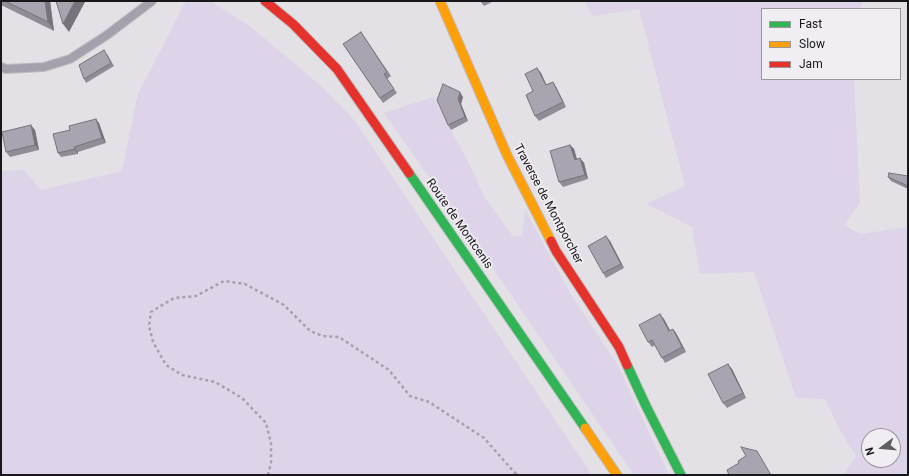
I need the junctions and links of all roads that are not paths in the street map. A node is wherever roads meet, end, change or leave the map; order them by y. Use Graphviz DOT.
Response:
graph roads {
  1 [pos="152,1"];
  2 [pos="265,1"];
  3 [pos="440,1"];
  4 [pos="1,67"];
  5 [pos="617,475"];
  6 [pos="681,475"];
  1 -- 4 [label="lane"];
  2 -- 5 [label="main road, Route de Montcenis"];
  3 -- 6 [label="main road, Traverse de Montporcher"];
}
